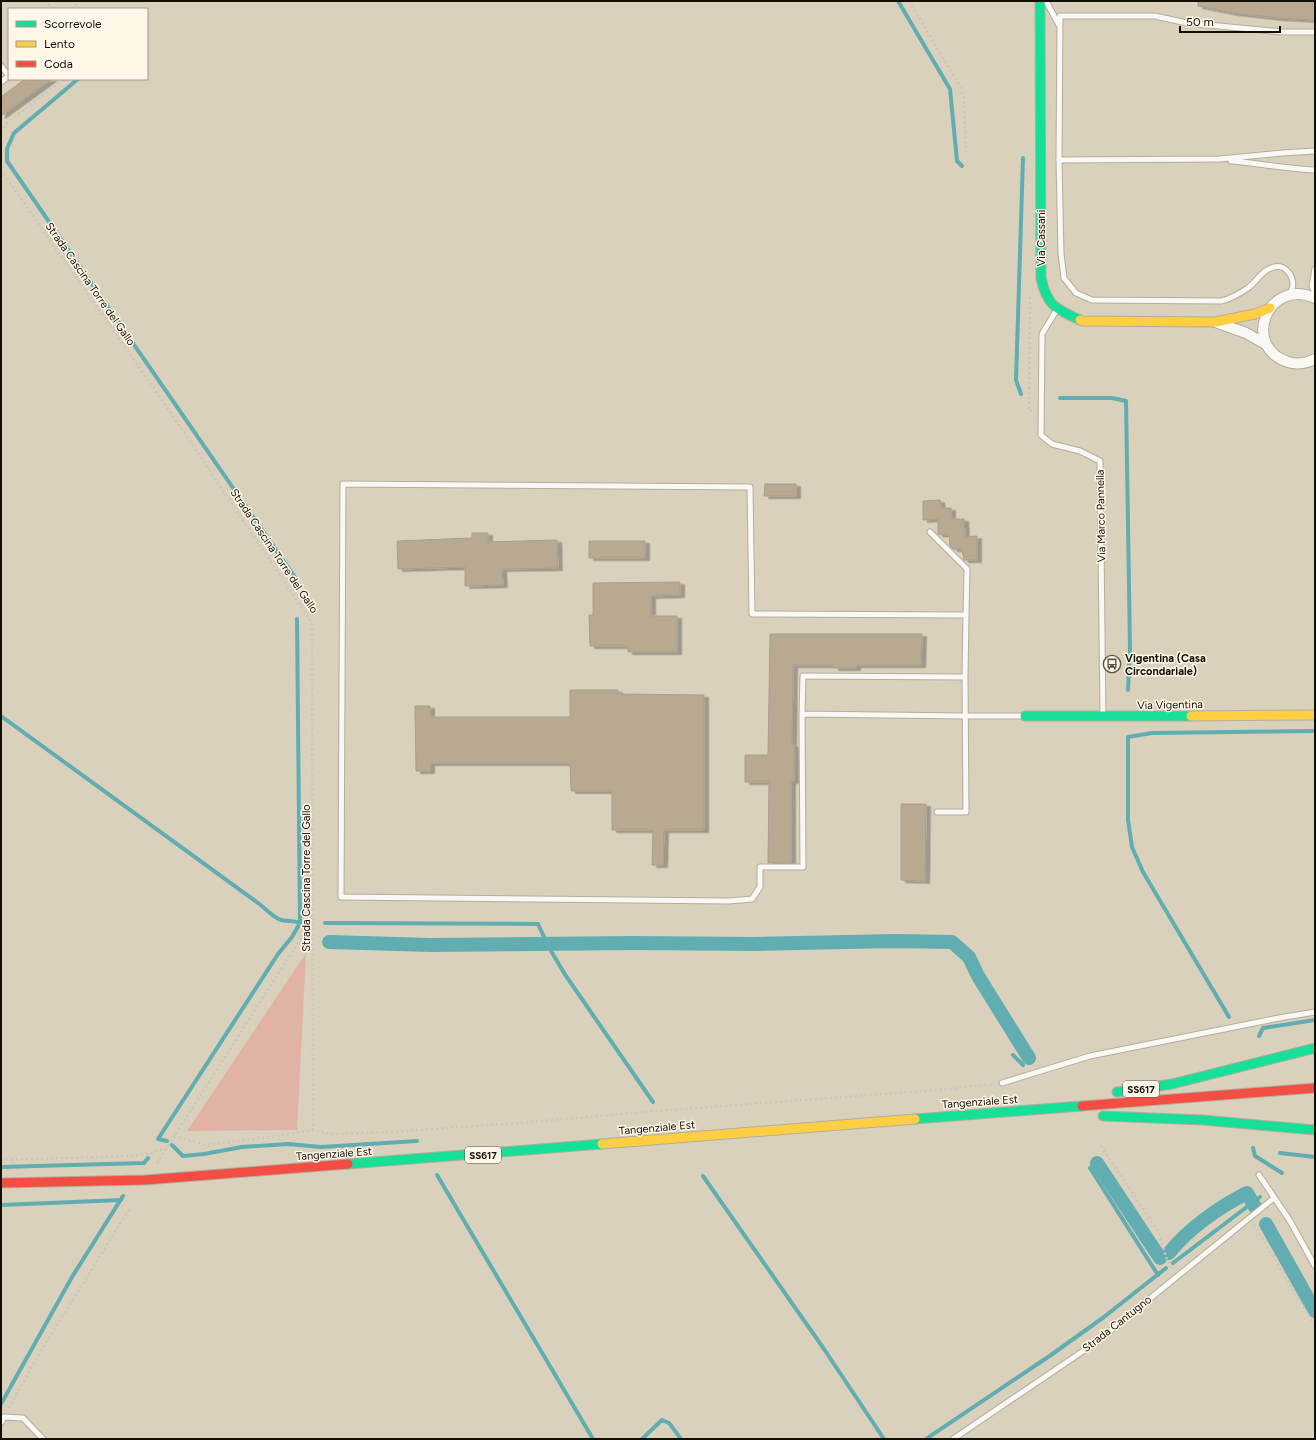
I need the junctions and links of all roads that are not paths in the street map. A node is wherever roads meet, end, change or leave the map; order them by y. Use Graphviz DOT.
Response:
graph roads {
  1 [pos="1040,1"];
  2 [pos="1046,1"];
  3 [pos="1059,26"];
  4 [pos="1315,32"];
  5 [pos="1,66"];
  6 [pos="8,75"];
  7 [pos="1315,150"];
  8 [pos="1059,160"];
  9 [pos="1220,160"];
  10 [pos="1315,170"];
  11 [pos="1315,269"];
  12 [pos="1315,293"];
  13 [pos="1284,297"];
  14 [pos="1315,298"];
  15 [pos="1270,308"];
  16 [pos="1058,309"];
  17 [pos="1215,322"];
  18 [pos="1267,345"];
  19 [pos="1315,359"];
  20 [pos="930,532"];
  21 [pos="966,615"];
  22 [pos="966,677"];
  23 [pos="802,714"];
  24 [pos="1315,715"];
  25 [pos="965,716"];
  26 [pos="1025,716"];
  27 [pos="1103,717"];
  28 [pos="937,812"];
  29 [pos="1315,1012"];
  30 [pos="1315,1048"];
  31 [pos="1002,1083"];
  32 [pos="1315,1088"];
  33 [pos="1110,1093"];
  34 [pos="1095,1096"];
  35 [pos="964,1116"];
  36 [pos="1092,1117"];
  37 [pos="1028,1120"];
  38 [pos="1315,1130"];
  39 [pos="1259,1175"];
  40 [pos="1,1183"];
  41 [pos="1274,1198"];
  42 [pos="1315,1266"];
  43 [pos="1,1423"];
  44 [pos="43,1439"];
  45 [pos="953,1439"];
  1 -- 16 [label="main road, Via Cassani"];
  2 -- 3 [label="lane"];
  3 -- 4 [label="lane"];
  3 -- 8 [label="lane"];
  5 -- 6 [label="lane"];
  7 -- 9 [label="lane"];
  8 -- 9 [label="lane"];
  8 -- 13 [label="lane"];
  9 -- 10 [label="lane"];
  11 -- 12 [label="lane"];
  13 -- 14 [label="street"];
  13 -- 15 [label="street, Via Cassani"];
  15 -- 17 [label="main road, Via Cassani"];
  15 -- 18 [label="street"];
  16 -- 17 [label="main road, Via Cassani"];
  16 -- 27 [label="lane, Via Marco Pannella"];
  17 -- 18 [label="street, Via Cassani"];
  18 -- 19 [label="street, Via Cassani"];
  20 -- 21 [label="lane"];
  21 -- 22 [label="lane"];
  21 -- 23 [label="lane"];
  22 -- 23 [label="lane"];
  22 -- 25 [label="lane"];
  23 -- 25 [label="lane"];
  24 -- 27 [label="main road, Via Vigentina"];
  25 -- 26 [label="lane"];
  25 -- 28 [label="lane"];
  26 -- 27 [label="main road, Via Vigentina"];
  29 -- 31 [label="lane"];
  30 -- 33 [label="main road, SS617"];
  32 -- 35 [label="main road, Tangenziale Est / SS617"];
  34 -- 35 [label="main road, SS617"];
  35 -- 37 [label="main road, SS617"];
  35 -- 40 [label="main road, Tangenziale Est / SS617"];
  36 -- 38 [label="main road"];
  39 -- 41 [label="lane"];
  41 -- 42 [label="lane"];
  41 -- 45 [label="lane, Strada Cantugno"];
  43 -- 44 [label="lane"];
}
